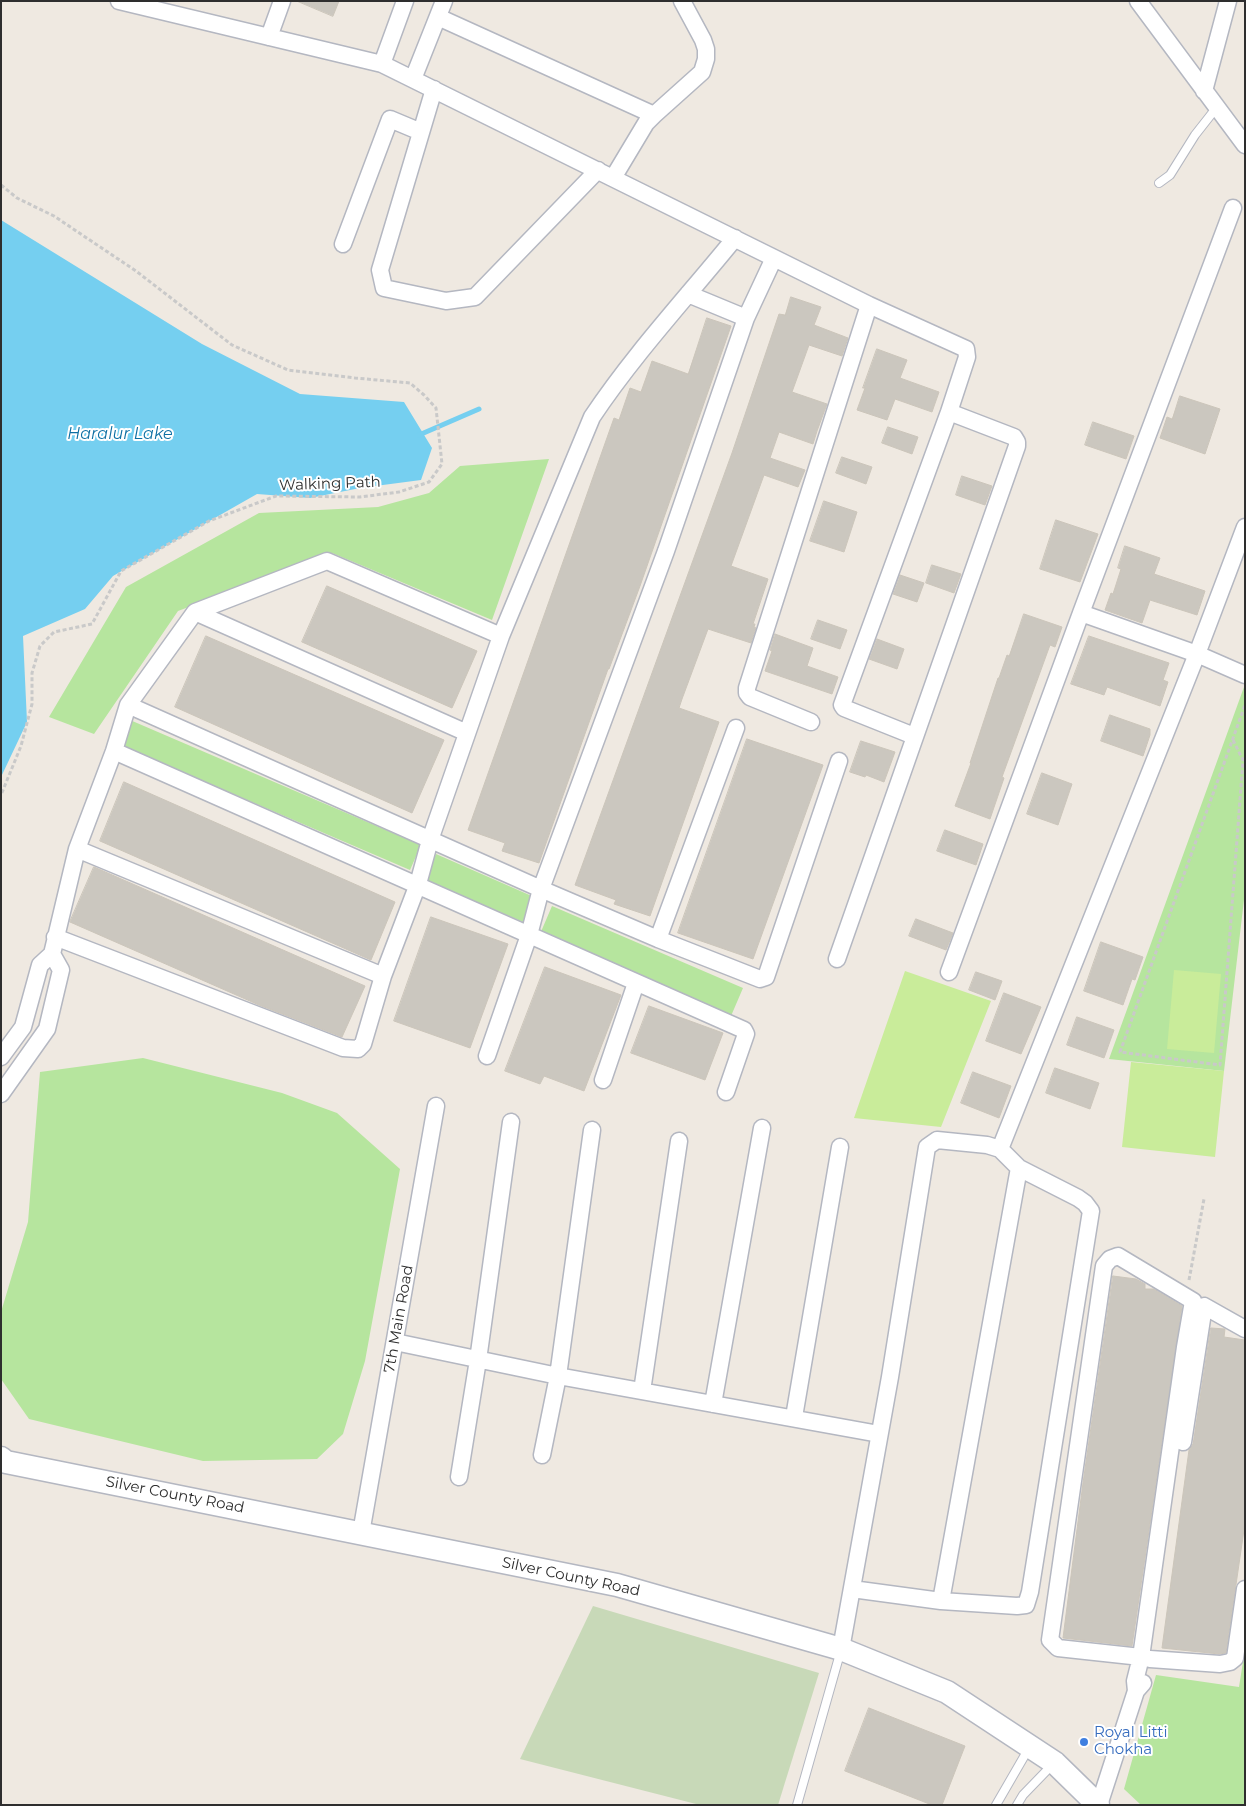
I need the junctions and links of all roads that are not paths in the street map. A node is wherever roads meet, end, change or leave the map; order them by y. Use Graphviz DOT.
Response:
graph roads {
  1 [pos="119,1"];
  2 [pos="282,1"];
  3 [pos="405,1"];
  4 [pos="444,1"];
  5 [pos="682,1"];
  6 [pos="1138,1"];
  7 [pos="1228,1"];
  8 [pos="176,8"];
  9 [pos="438,17"];
  10 [pos="269,37"];
  11 [pos="382,64"];
  12 [pos="413,79"];
  13 [pos="434,89"];
  14 [pos="1204,91"];
  15 [pos="1217,107"];
  16 [pos="654,115"];
  17 [pos="421,132"];
  18 [pos="1245,145"];
  19 [pos="598,170"];
  20 [pos="613,178"];
  21 [pos="1159,183"];
  22 [pos="1234,208"];
  23 [pos="736,238"];
  24 [pos="343,244"];
  25 [pos="774,258"];
  26 [pos="688,294"];
  27 [pos="869,304"];
  28 [pos="746,318"];
  29 [pos="948,412"];
  30 [pos="1245,527"];
  31 [pos="195,612"];
  32 [pos="1081,613"];
  33 [pos="501,636"];
  34 [pos="1197,654"];
  35 [pos="1245,675"];
  36 [pos="128,705"];
  37 [pos="811,722"];
  38 [pos="736,728"];
  39 [pos="467,733"];
  40 [pos="914,736"];
  41 [pos="114,751"];
  42 [pos="839,761"];
  43 [pos="430,840"];
  44 [pos="77,849"];
  45 [pos="418,884"];
  46 [pos="541,889"];
  47 [pos="529,935"];
  48 [pos="55,937"];
  49 [pos="658,939"];
  50 [pos="52,954"];
  51 [pos="837,959"];
  52 [pos="950,972"];
  53 [pos="383,976"];
  54 [pos="636,983"];
  55 [pos="487,1056"];
  56 [pos="1,1057"];
  57 [pos="603,1080"];
  58 [pos="726,1092"];
  59 [pos="1,1094"];
  60 [pos="436,1106"];
  61 [pos="511,1122"];
  62 [pos="762,1128"];
  63 [pos="592,1130"];
  64 [pos="679,1140"];
  65 [pos="840,1148"];
  66 [pos="1000,1150"];
  67 [pos="1018,1168"];
  68 [pos="1245,1329"];
  69 [pos="395,1342"];
  70 [pos="478,1360"];
  71 [pos="558,1376"];
  72 [pos="642,1392"];
  73 [pos="712,1404"];
  74 [pos="794,1417"];
  75 [pos="880,1434"];
  76 [pos="542,1455"];
  77 [pos="1,1458"];
  78 [pos="459,1477"];
  79 [pos="361,1533"];
  80 [pos="852,1589"];
  81 [pos="1245,1589"];
  82 [pos="941,1601"];
  83 [pos="841,1649"];
  84 [pos="1145,1658"];
  85 [pos="1030,1746"];
  86 [pos="1055,1763"];
  87 [pos="796,1805"];
  88 [pos="996,1805"];
  89 [pos="1016,1805"];
  90 [pos="1098,1805"];
  1 -- 8 [label="street"];
  2 -- 10 [label="street"];
  3 -- 11 [label="street"];
  4 -- 9 [label="street"];
  5 -- 16 [label="street"];
  6 -- 14 [label="street"];
  7 -- 14 [label="street"];
  8 -- 10 [label="street"];
  9 -- 12 [label="street"];
  9 -- 16 [label="street"];
  10 -- 11 [label="street"];
  11 -- 12 [label="street"];
  12 -- 13 [label="street"];
  13 -- 17 [label="street"];
  13 -- 19 [label="street"];
  14 -- 15 [label="street"];
  15 -- 18 [label="street"];
  15 -- 21 [label="lane"];
  16 -- 20 [label="street"];
  17 -- 19 [label="street"];
  17 -- 24 [label="street"];
  19 -- 20 [label="street"];
  20 -- 23 [label="street"];
  22 -- 32 [label="street"];
  23 -- 25 [label="street"];
  23 -- 26 [label="street"];
  25 -- 27 [label="street"];
  25 -- 28 [label="street"];
  26 -- 28 [label="street"];
  26 -- 33 [label="street"];
  27 -- 29 [label="street"];
  27 -- 37 [label="street"];
  28 -- 46 [label="street"];
  29 -- 40 [label="street"];
  29 -- 40 [label="street"];
  30 -- 34 [label="street"];
  31 -- 33 [label="street"];
  31 -- 36 [label="street"];
  31 -- 39 [label="street"];
  32 -- 34 [label="street"];
  32 -- 52 [label="street"];
  33 -- 39 [label="street"];
  34 -- 35 [label="street"];
  34 -- 66 [label="street"];
  36 -- 41 [label="street"];
  36 -- 43 [label="street"];
  38 -- 49 [label="street"];
  39 -- 43 [label="street"];
  40 -- 51 [label="street"];
  41 -- 44 [label="street"];
  41 -- 45 [label="street"];
  42 -- 49 [label="street"];
  43 -- 45 [label="street"];
  43 -- 46 [label="street"];
  44 -- 48 [label="street"];
  44 -- 53 [label="street"];
  45 -- 47 [label="street"];
  45 -- 53 [label="street"];
  46 -- 47 [label="street"];
  46 -- 49 [label="street"];
  47 -- 54 [label="street"];
  47 -- 55 [label="street"];
  48 -- 50 [label="street"];
  48 -- 53 [label="street"];
  50 -- 56 [label="street"];
  50 -- 59 [label="street"];
  54 -- 57 [label="street"];
  54 -- 58 [label="street"];
  60 -- 69 [label="street, 7th Main Road"];
  61 -- 70 [label="street"];
  62 -- 73 [label="street"];
  63 -- 71 [label="street"];
  64 -- 72 [label="street"];
  65 -- 74 [label="street"];
  66 -- 67 [label="street"];
  66 -- 75 [label="street"];
  67 -- 82 [label="street"];
  67 -- 82 [label="street"];
  68 -- 84 [label="street"];
  69 -- 70 [label="street"];
  69 -- 79 [label="street, 7th Main Road"];
  70 -- 71 [label="street"];
  70 -- 78 [label="street"];
  71 -- 72 [label="street"];
  71 -- 76 [label="street"];
  72 -- 73 [label="street"];
  73 -- 74 [label="street"];
  74 -- 75 [label="street"];
  75 -- 80 [label="street"];
  77 -- 79 [label="street, Silver County Road"];
  79 -- 83 [label="street, Silver County Road"];
  80 -- 82 [label="street"];
  80 -- 83 [label="street"];
  81 -- 84 [label="street"];
  83 -- 85 [label="street, Silver County Road"];
  83 -- 87 [label="lane"];
  84 -- 84 [label="street"];
  84 -- 90 [label="street"];
  85 -- 86 [label="street, Silver County Road"];
  85 -- 88 [label="lane"];
  86 -- 89 [label="lane"];
  86 -- 90 [label="street, Silver County Road"];
}
